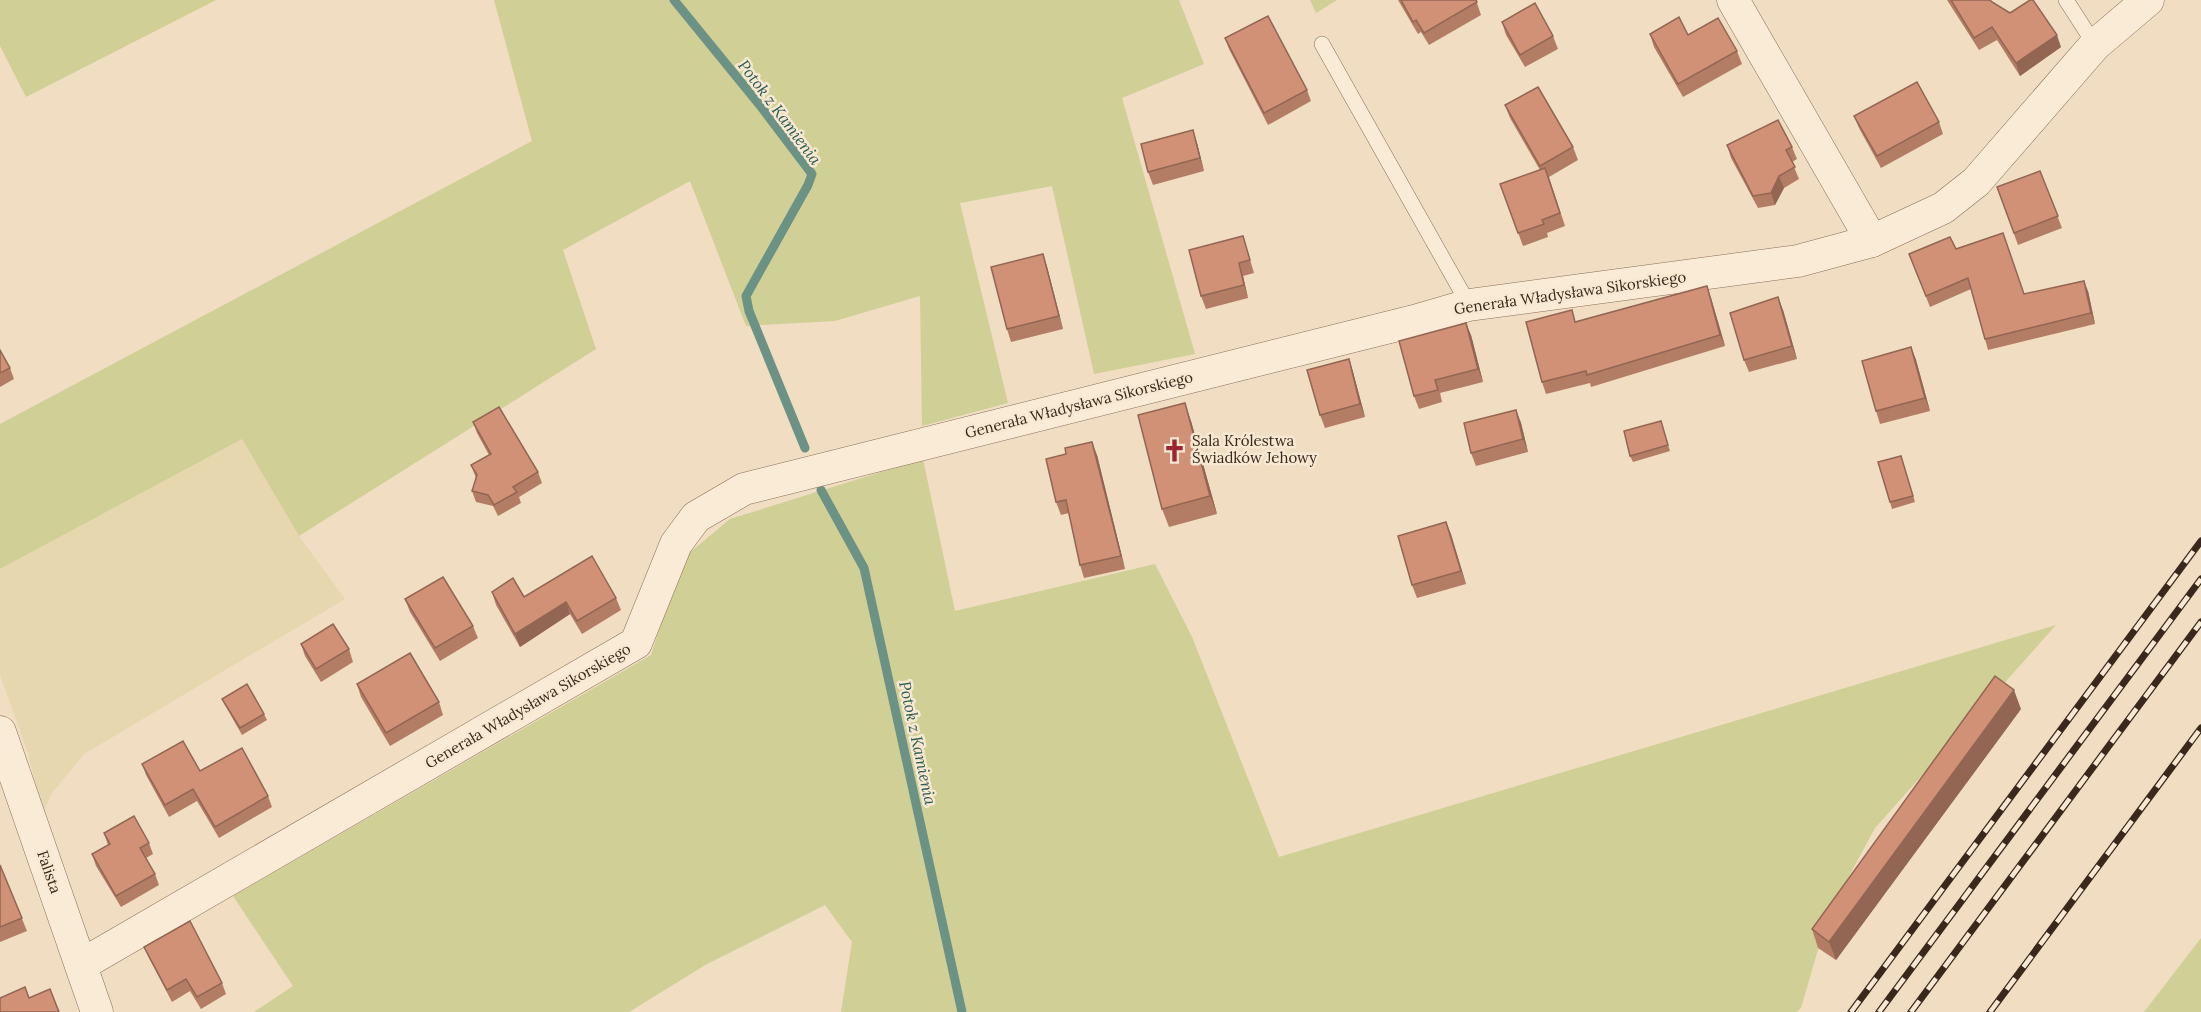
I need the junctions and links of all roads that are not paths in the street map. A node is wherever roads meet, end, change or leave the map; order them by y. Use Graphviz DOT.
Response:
graph roads {
  1 [pos="1733,0"];
  2 [pos="2066,0"];
  3 [pos="2148,0"];
  4 [pos="1322,44"];
  5 [pos="2095,45"];
  6 [pos="1872,241"];
  7 [pos="1468,305"];
  8 [pos="0,732"];
  9 [pos="81,965"];
  10 [pos="98,1012"];
  1 -- 6 [label="street"];
  2 -- 5 [label="lane"];
  3 -- 5 [label="street, Generała Władysława Sikorskiego"];
  4 -- 7 [label="lane"];
  5 -- 6 [label="street, Generała Władysława Sikorskiego"];
  6 -- 7 [label="street, Generała Władysława Sikorskiego"];
  7 -- 9 [label="street, Generała Władysława Sikorskiego"];
  8 -- 9 [label="street, Falista"];
  9 -- 10 [label="street, Falista"];
}
